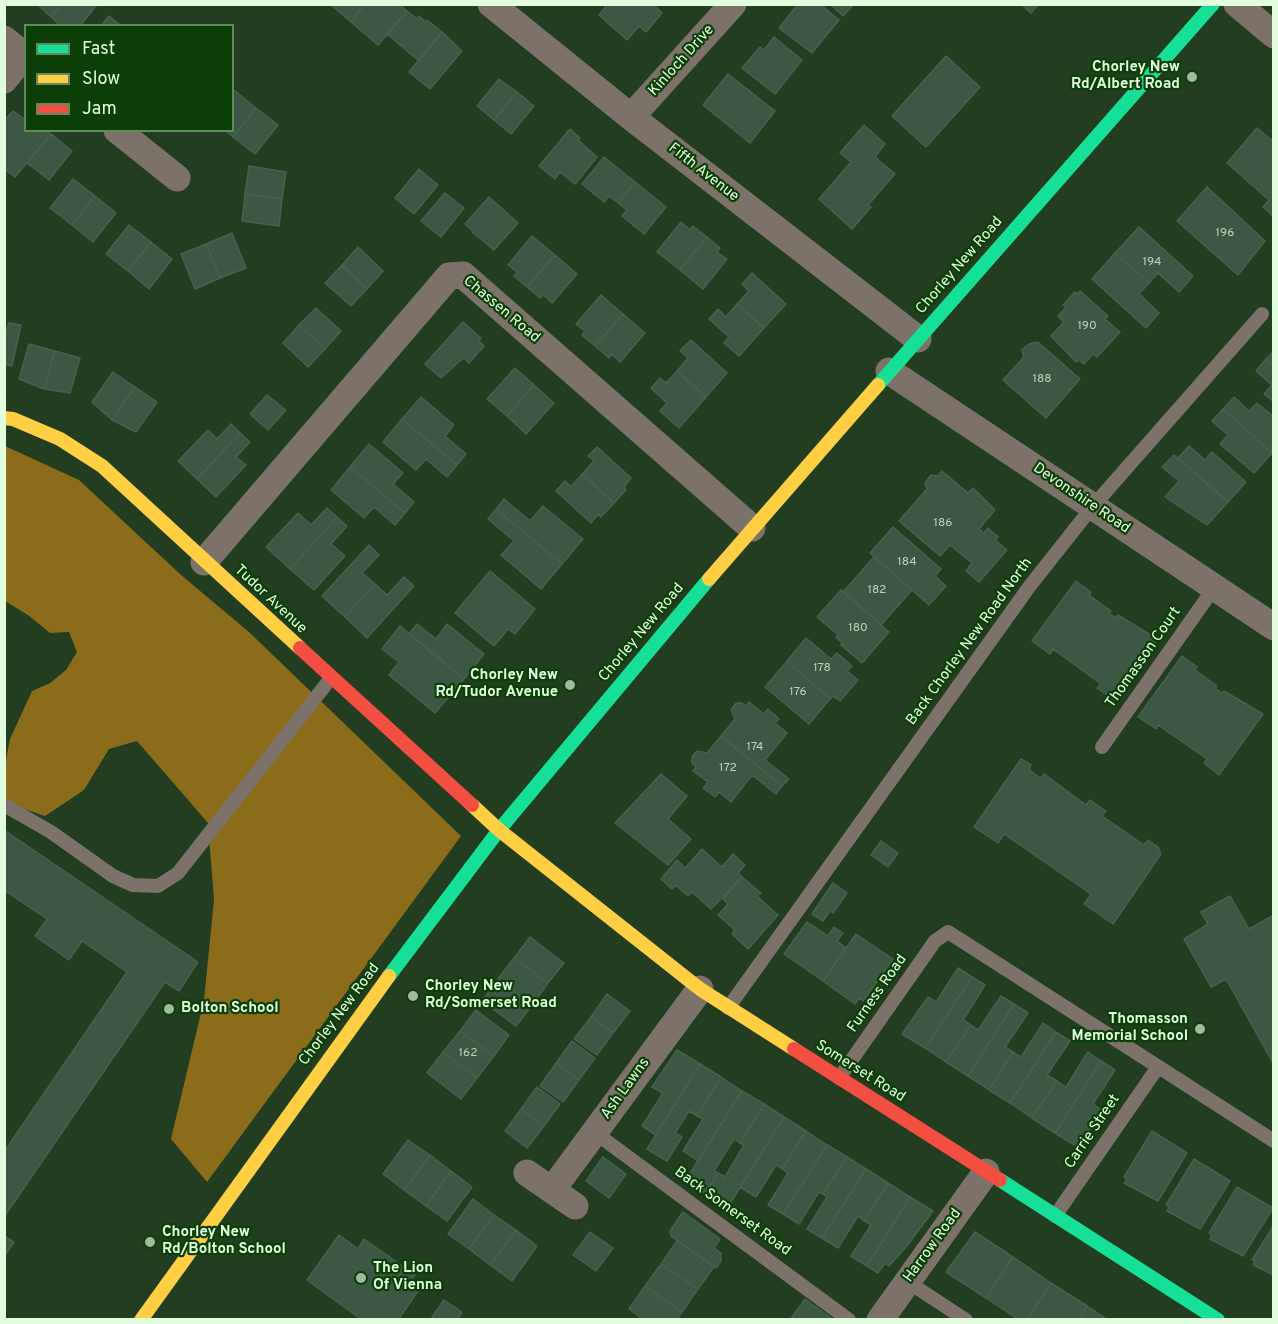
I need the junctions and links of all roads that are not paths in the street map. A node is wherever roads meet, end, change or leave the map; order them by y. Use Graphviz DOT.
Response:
graph roads {
  1 [pos="491,4"];
  2 [pos="733,4"];
  3 [pos="1213,4"];
  4 [pos="1237,4"];
  5 [pos="1274,35"];
  6 [pos="18,51"];
  7 [pos="4,80"];
  8 [pos="631,117"];
  9 [pos="120,132"];
  10 [pos="177,178"];
  11 [pos="1262,314"];
  12 [pos="918,339"];
  13 [pos="889,371"];
  14 [pos="4,418"];
  15 [pos="1093,506"];
  16 [pos="752,528"];
  17 [pos="204,562"];
  18 [pos="1214,588"];
  19 [pos="1274,627"];
  20 [pos="331,678"];
  21 [pos="1102,747"];
  22 [pos="4,804"];
  23 [pos="499,830"];
  24 [pos="700,988"];
  25 [pos="728,1008"];
  26 [pos="1158,1067"];
  27 [pos="839,1078"];
  28 [pos="594,1132"];
  29 [pos="1274,1141"];
  30 [pos="986,1172"];
  31 [pos="527,1173"];
  32 [pos="552,1190"];
  33 [pos="575,1206"];
  34 [pos="1055,1216"];
  35 [pos="908,1282"];
  36 [pos="141,1320"];
  37 [pos="849,1320"];
  38 [pos="880,1320"];
  39 [pos="966,1320"];
  40 [pos="1218,1320"];
  1 -- 8 [label="street, Fifth Avenue"];
  2 -- 8 [label="street, Kinloch Drive"];
  3 -- 12 [label="main road, Chorley New Road"];
  4 -- 5 [label="street"];
  6 -- 7 [label="street"];
  8 -- 12 [label="street, Fifth Avenue"];
  9 -- 10 [label="street"];
  11 -- 15 [label="lane, Back Chorley New Road North"];
  12 -- 13 [label="main road, Chorley New Road"];
  13 -- 15 [label="street, Devonshire Road"];
  13 -- 16 [label="main road, Chorley New Road"];
  14 -- 17 [label="main road, Tudor Avenue"];
  15 -- 18 [label="street, Devonshire Road"];
  15 -- 25 [label="lane, Back Chorley New Road North"];
  16 -- 17 [label="street, Chassen Road"];
  16 -- 23 [label="main road, Chorley New Road"];
  17 -- 20 [label="main road, Tudor Avenue"];
  18 -- 19 [label="street, Devonshire Road"];
  18 -- 21 [label="lane, Thomasson Court"];
  20 -- 22 [label="lane"];
  20 -- 23 [label="main road, Tudor Avenue"];
  23 -- 24 [label="main road, Somerset Road"];
  23 -- 36 [label="main road, Chorley New Road"];
  24 -- 25 [label="main road, Somerset Road"];
  24 -- 28 [label="street, Ash Lawns"];
  25 -- 27 [label="main road, Somerset Road"];
  26 -- 27 [label="lane, Furness Road"];
  26 -- 29 [label="lane"];
  26 -- 34 [label="lane, Carrie Street"];
  27 -- 30 [label="main road, Somerset Road"];
  28 -- 32 [label="street, Ash Lawns"];
  28 -- 37 [label="lane, Back Somerset Road"];
  30 -- 34 [label="main road, Somerset Road"];
  30 -- 35 [label="street, Harrow Road"];
  31 -- 32 [label="street"];
  32 -- 33 [label="street"];
  34 -- 40 [label="main road, Somerset Road"];
  35 -- 38 [label="street, Harrow Road"];
  35 -- 39 [label="lane"];
}
